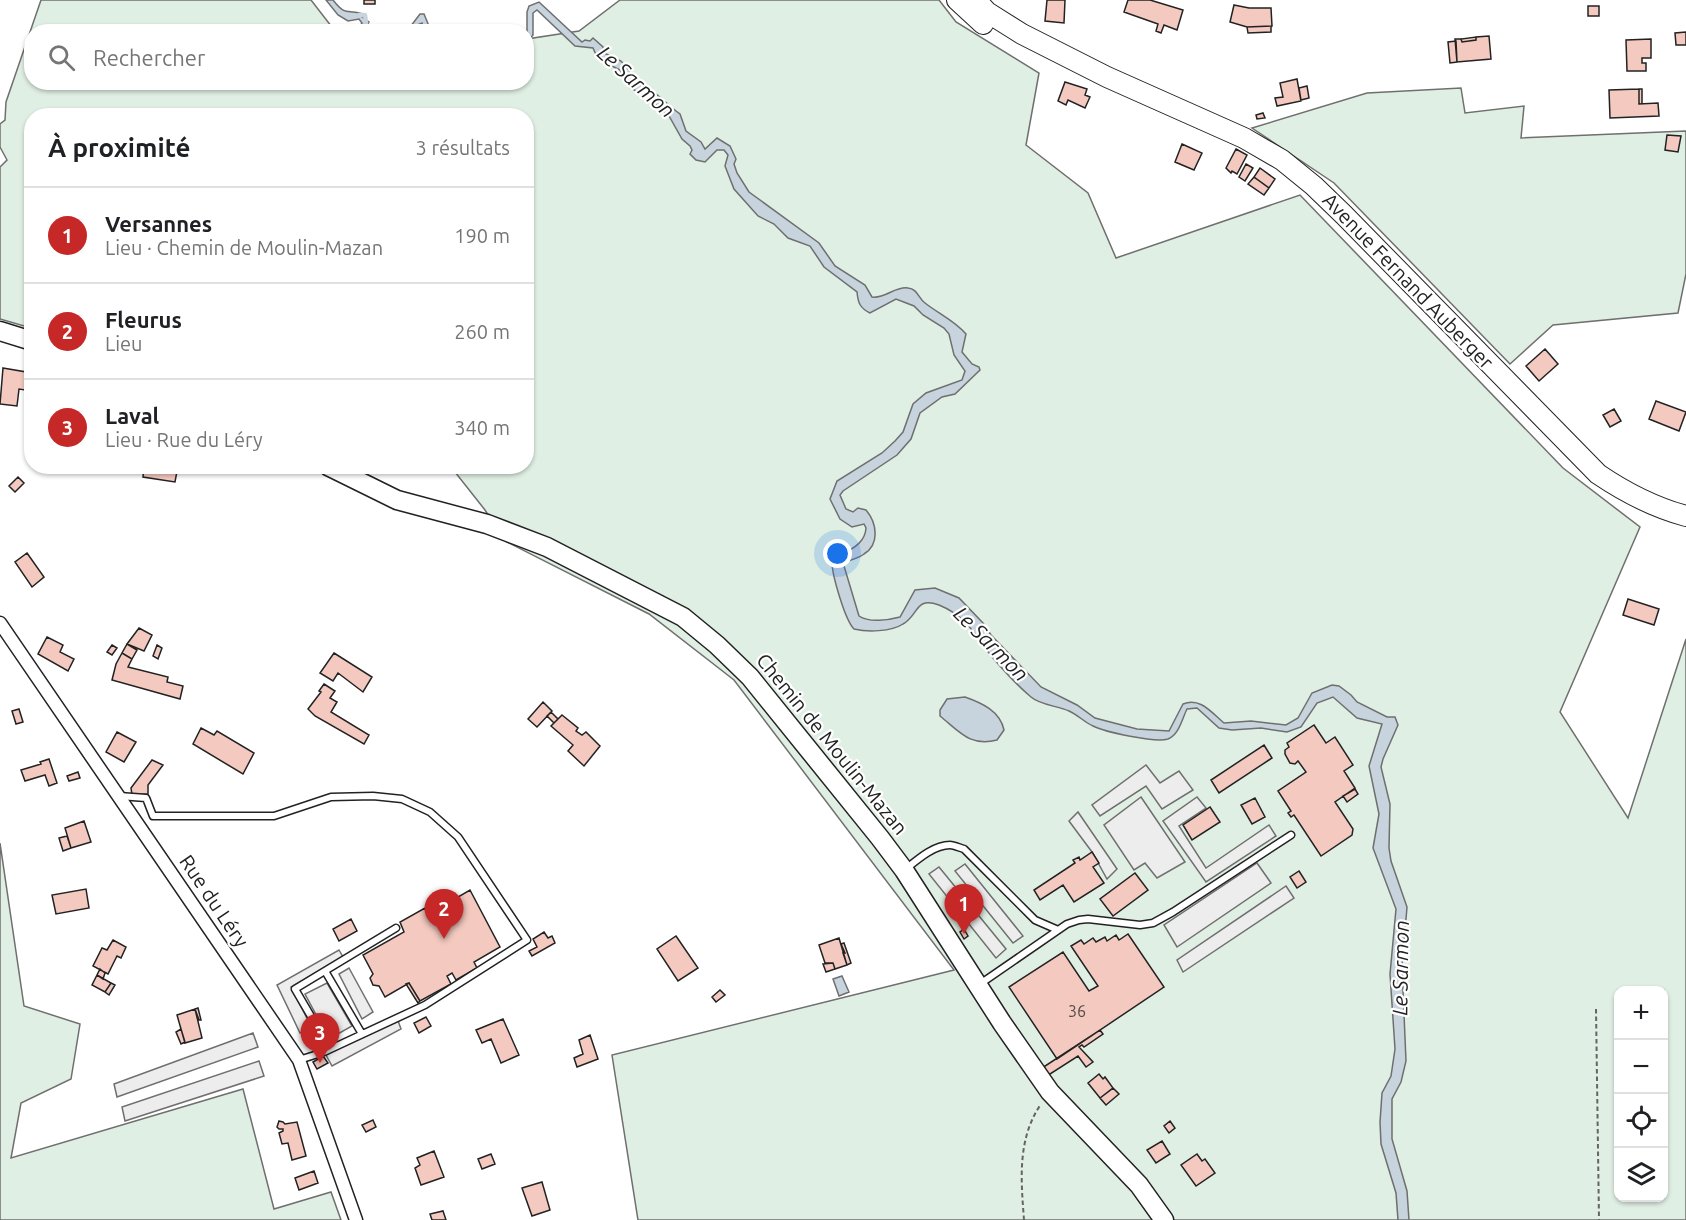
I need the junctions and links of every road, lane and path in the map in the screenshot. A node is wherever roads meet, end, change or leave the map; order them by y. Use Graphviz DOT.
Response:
graph roads {
  1 [pos="957,0"];
  2 [pos="976,0"];
  3 [pos="1107,77"];
  4 [pos="0,332"];
  5 [pos="24,339"];
  6 [pos="344,474"];
  7 [pos="1686,516"];
  8 [pos="0,623"];
  9 [pos="118,796"];
  10 [pos="1291,835"];
  11 [pos="904,870"];
  12 [pos="396,928"];
  13 [pos="1058,930"];
  14 [pos="325,971"];
  15 [pos="979,986"];
  16 [pos="1596,1009"];
  17 [pos="362,1034"];
  18 [pos="330,1049"];
  19 [pos="300,1060"];
  20 [pos="1050,1092"];
  21 [pos="356,1220"];
  22 [pos="1024,1220"];
  23 [pos="1164,1220"];
  24 [pos="1599,1220"];
  1 -- 3 [label="main road, Avenue Fernand Auberger"];
  2 -- 3 [label="main road, Avenue Fernand Auberger"];
  3 -- 7 [label="main road, Avenue Fernand Auberger"];
  4 -- 5 [label="street"];
  6 -- 11 [label="street, Chemin de Moulin-Mazan"];
  8 -- 9 [label="street, Rue du Léry"];
  9 -- 17 [label="lane"];
  9 -- 19 [label="street, Rue du Léry"];
  10 -- 13 [label="lane"];
  11 -- 13 [label="lane"];
  11 -- 15 [label="street, Chemin de Moulin-Mazan"];
  12 -- 14 [label="lane"];
  13 -- 15 [label="lane"];
  14 -- 17 [label="lane"];
  14 -- 18 [label="lane"];
  15 -- 20 [label="street, Chemin de Moulin-Mazan"];
  16 -- 24 [label="path"];
  17 -- 18 [label="lane"];
  18 -- 19 [label="lane"];
  19 -- 21 [label="street, Rue du Léry"];
  20 -- 22 [label="path"];
  20 -- 23 [label="street, Chemin de Moulin-Mazan"];
}
